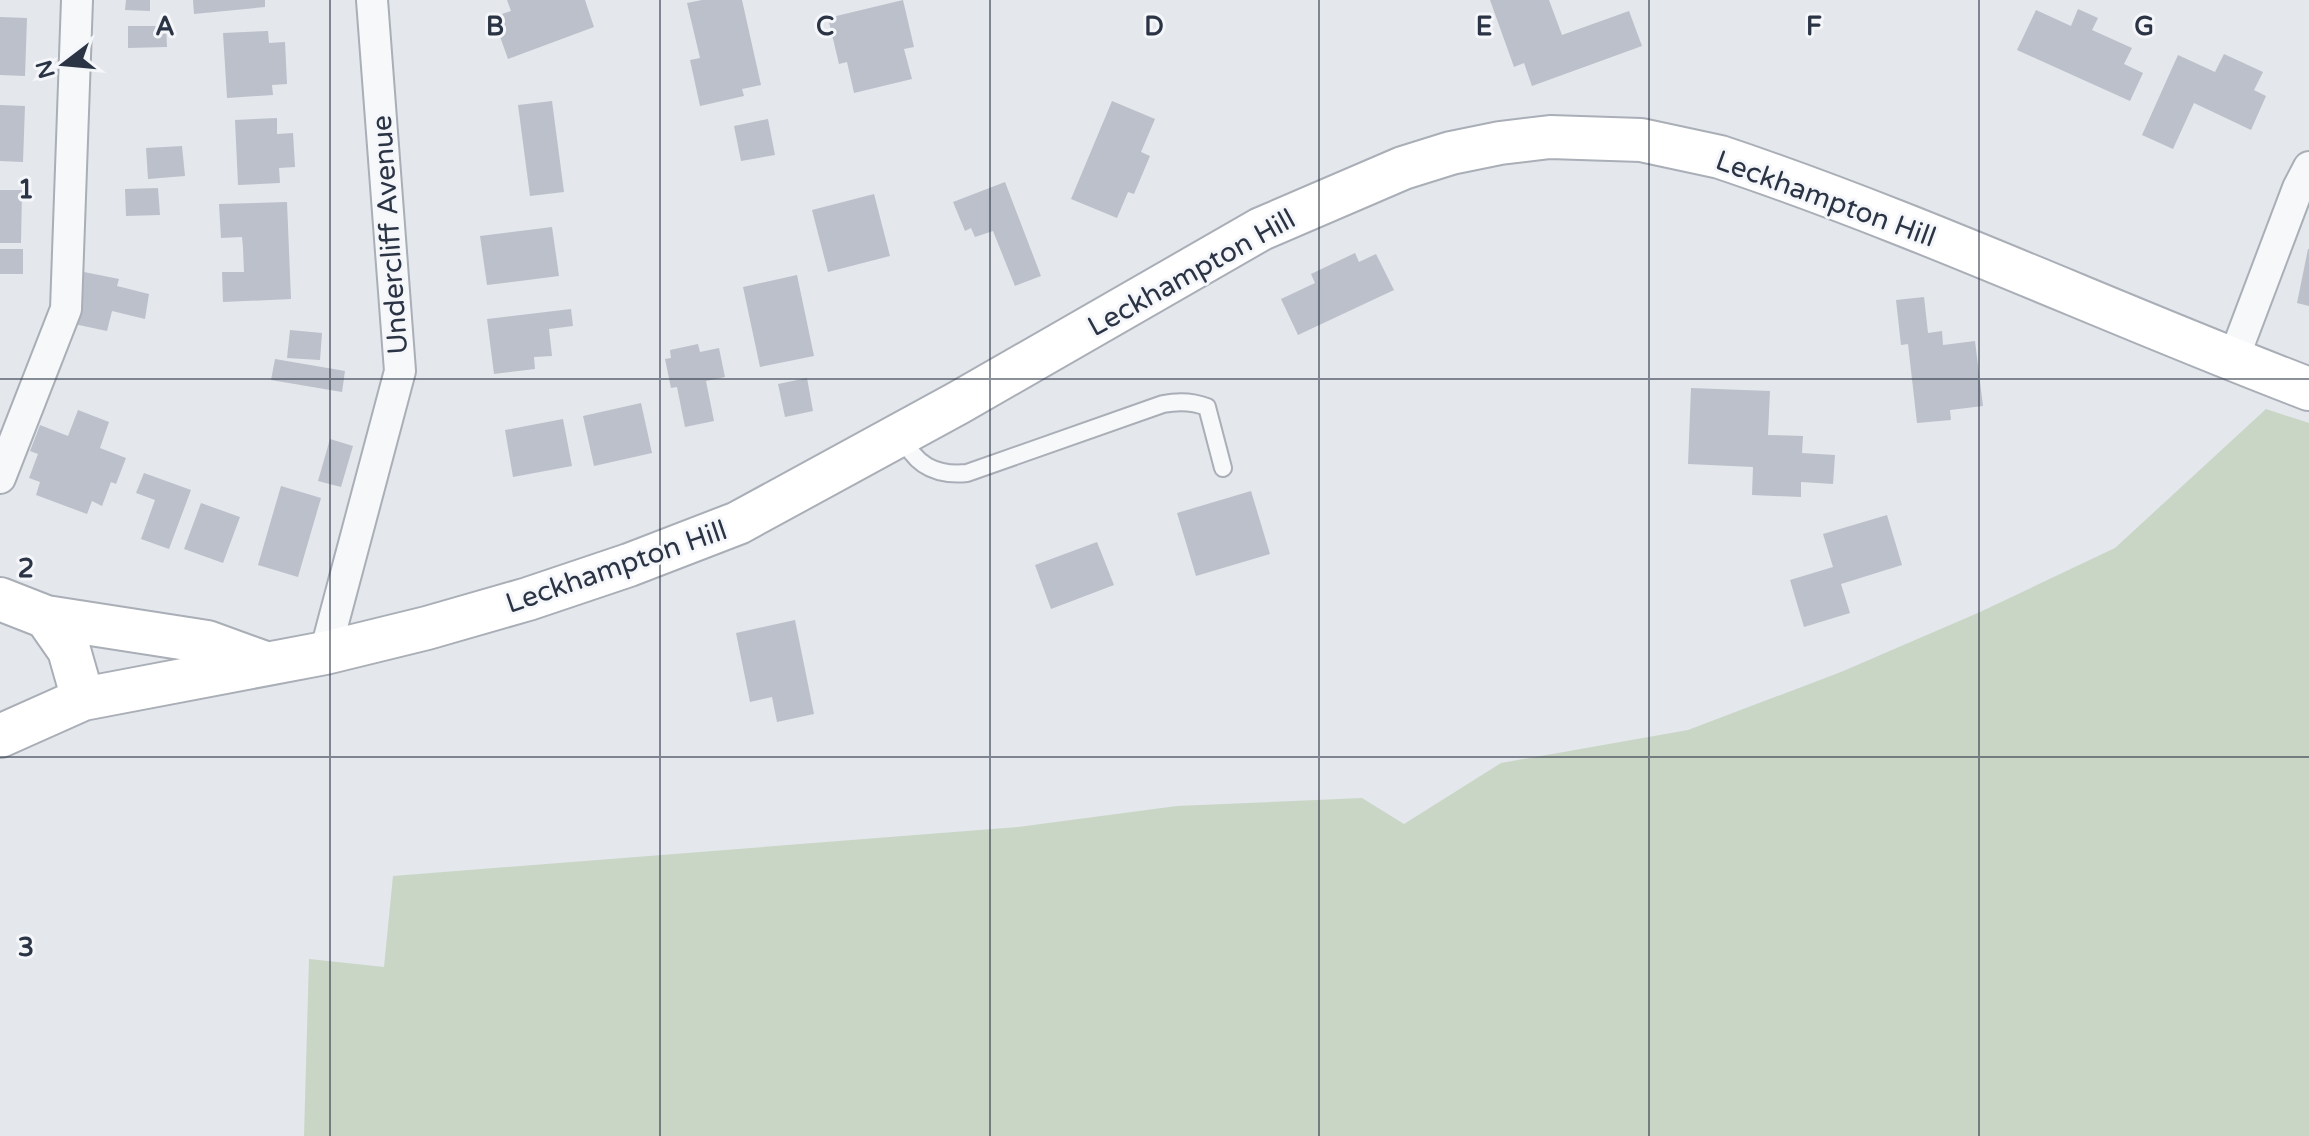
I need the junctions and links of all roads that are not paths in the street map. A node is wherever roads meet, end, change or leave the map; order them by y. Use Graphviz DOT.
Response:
graph roads {
  1 [pos="77,0"];
  2 [pos="372,0"];
  3 [pos="2309,167"];
  4 [pos="2233,360"];
  5 [pos="2309,389"];
  6 [pos="902,434"];
  7 [pos="1223,468"];
  8 [pos="0,478"];
  9 [pos="0,599"];
  10 [pos="46,617"];
  11 [pos="325,653"];
  12 [pos="265,663"];
  13 [pos="83,699"];
  14 [pos="0,736"];
  1 -- 8 [label="street"];
  2 -- 11 [label="street, Undercliff Avenue"];
  3 -- 4 [label="street"];
  4 -- 5 [label="street, Leckhampton Hill"];
  4 -- 6 [label="street, Leckhampton Hill"];
  6 -- 7 [label="lane"];
  6 -- 11 [label="street, Leckhampton Hill"];
  9 -- 10 [label="street"];
  10 -- 12 [label="street"];
  10 -- 13 [label="street"];
  11 -- 12 [label="street, Leckhampton Hill"];
  12 -- 13 [label="street, Leckhampton Hill"];
  13 -- 14 [label="street, Leckhampton Hill"];
}
